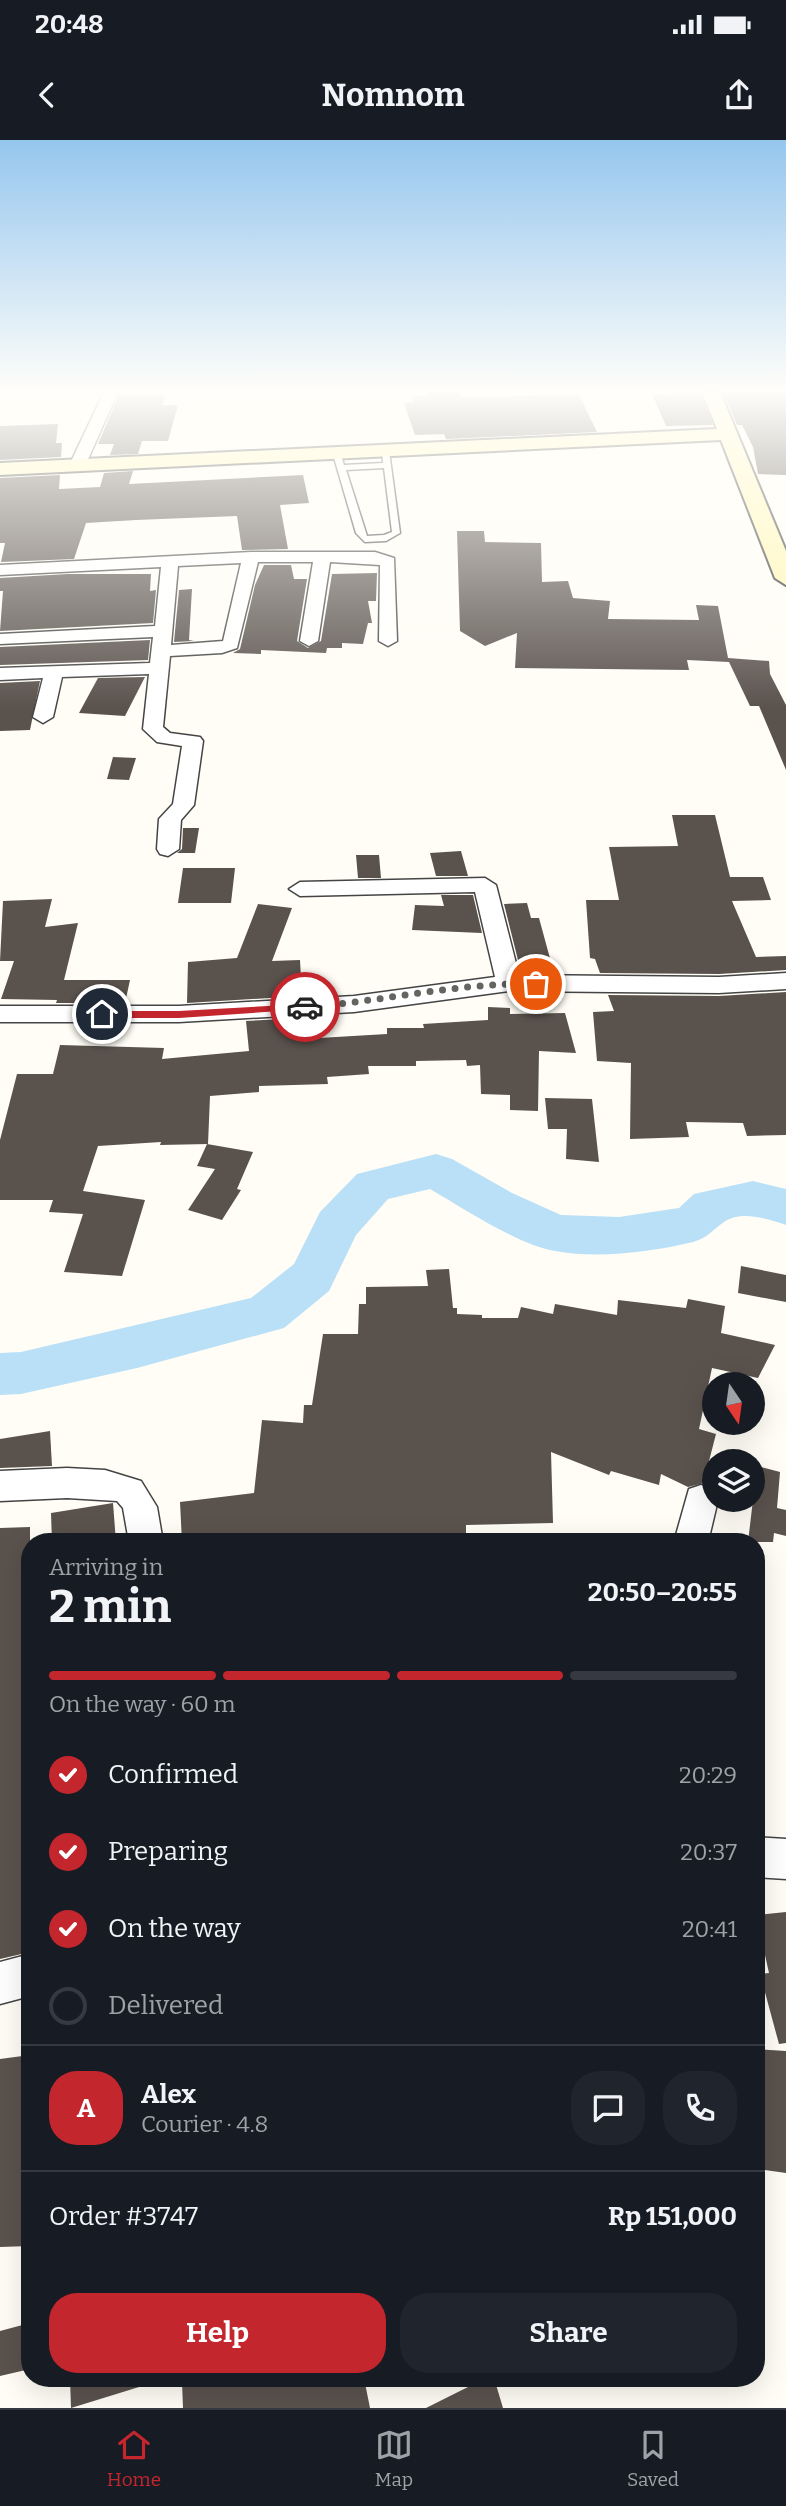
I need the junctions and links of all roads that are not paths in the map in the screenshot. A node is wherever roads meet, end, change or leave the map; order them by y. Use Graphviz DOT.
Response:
graph roads {
  1 [pos="350,498"];
  2 [pos="391,498"];
  3 [pos="754,498"];
  4 [pos="251,557"];
  5 [pos="322,557"];
  6 [pos="170,562"];
  7 [pos="0,570"];
  8 [pos="786,578"];
  9 [pos="0,639"];
  10 [pos="309,641"];
  11 [pos="388,641"];
  12 [pos="162,650"];
  13 [pos="54,672"];
  14 [pos="0,674"];
  15 [pos="43,718"];
  16 [pos="168,849"];
  17 [pos="300,890"];
  18 [pos="786,981"];
  19 [pos="509,983"];
  20 [pos="0,1014"];
  21 [pos="0,1486"];
  22 [pos="701,1500"];
  23 [pos="144,1533"];
  24 [pos="693,1533"];
  25 [pos="765,1858"];
  26 [pos="786,1859"];
  27 [pos="21,1977"];
  28 [pos="0,1983"];
  1 -- 2 [label="lane"];
  3 -- 8 [label="street"];
  4 -- 5 [label="street"];
  4 -- 6 [label="street"];
  4 -- 12 [label="street"];
  5 -- 10 [label="street"];
  5 -- 11 [label="street"];
  6 -- 7 [label="street"];
  6 -- 12 [label="street"];
  9 -- 12 [label="street"];
  12 -- 13 [label="street"];
  12 -- 16 [label="street"];
  13 -- 14 [label="street"];
  13 -- 15 [label="street"];
  17 -- 19 [label="street"];
  18 -- 19 [label="street"];
  19 -- 20 [label="street"];
  21 -- 23 [label="street"];
  22 -- 24 [label="street"];
  25 -- 26 [label="street"];
  27 -- 28 [label="street"];
}
